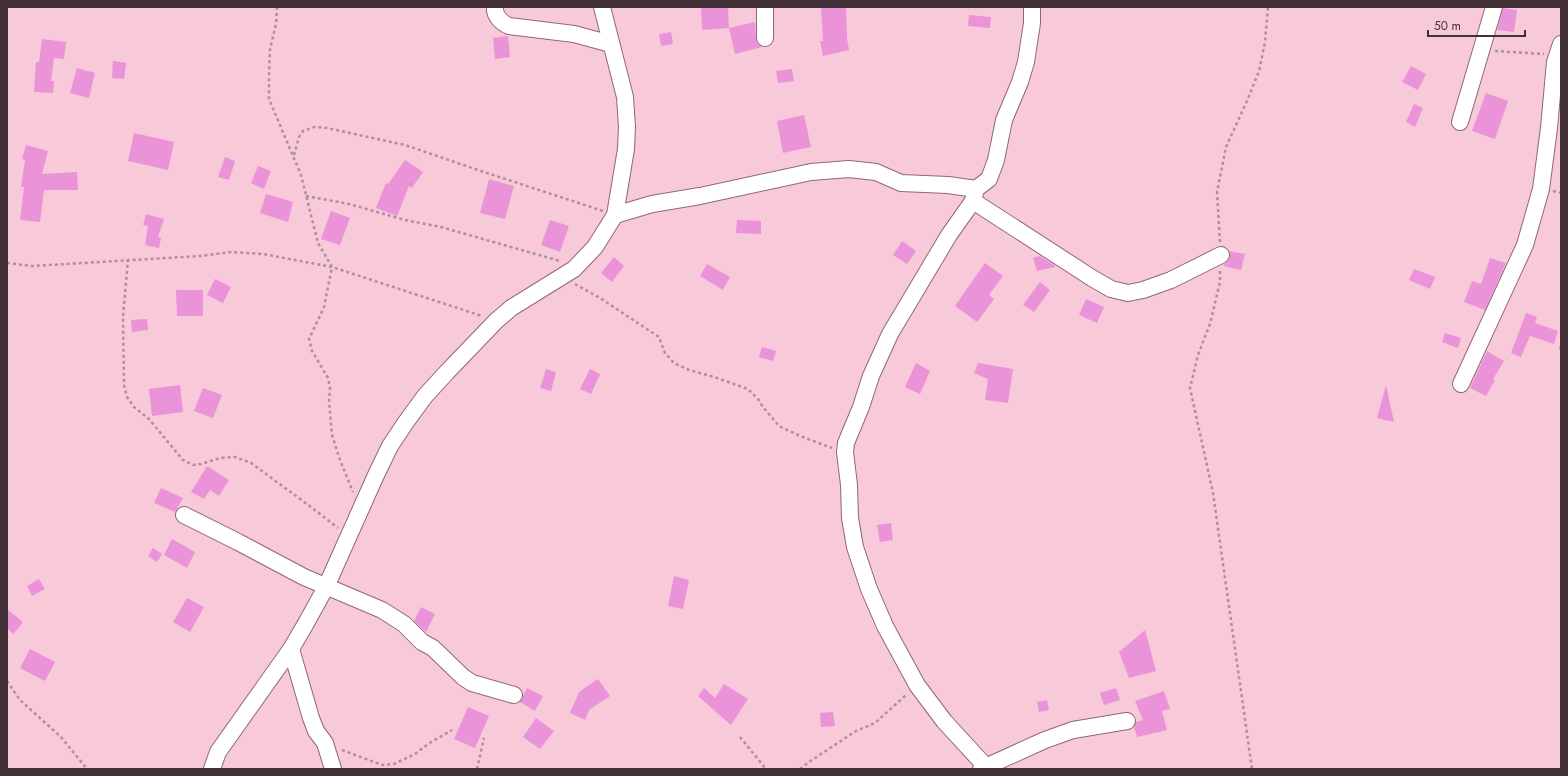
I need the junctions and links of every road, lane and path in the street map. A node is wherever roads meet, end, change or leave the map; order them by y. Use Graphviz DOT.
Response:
graph roads {
  1 [pos="277,7"];
  2 [pos="495,7"];
  3 [pos="602,7"];
  4 [pos="765,7"];
  5 [pos="1032,7"];
  6 [pos="1268,7"];
  7 [pos="1494,7"];
  8 [pos="766,38"];
  9 [pos="611,44"];
  10 [pos="1559,49"];
  11 [pos="1481,50"];
  12 [pos="1460,122"];
  13 [pos="294,156"];
  14 [pos="975,195"];
  15 [pos="306,196"];
  16 [pos="614,215"];
  17 [pos="1221,255"];
  18 [pos="128,259"];
  19 [pos="580,263"];
  20 [pos="7,264"];
  21 [pos="332,266"];
  22 [pos="562,278"];
  23 [pos="496,320"];
  24 [pos="1461,384"];
  25 [pos="845,452"];
  26 [pos="361,510"];
  27 [pos="184,515"];
  28 [pos="349,537"];
  29 [pos="326,587"];
  30 [pos="291,649"];
  31 [pos="7,681"];
  32 [pos="917,684"];
  33 [pos="514,695"];
  34 [pos="1127,721"];
  35 [pos="452,730"];
  36 [pos="740,736"];
  37 [pos="484,738"];
  38 [pos="325,743"];
  39 [pos="985,768"];
  40 [pos="87,769"];
  41 [pos="212,769"];
  42 [pos="333,769"];
  43 [pos="477,769"];
  44 [pos="766,769"];
  45 [pos="800,769"];
  46 [pos="1252,769"];
  1 -- 13 [label="path"];
  2 -- 9 [label="street"];
  3 -- 9 [label="street"];
  4 -- 8 [label="street"];
  5 -- 14 [label="street"];
  6 -- 17 [label="path"];
  7 -- 11 [label="street"];
  9 -- 16 [label="street"];
  10 -- 11 [label="path"];
  10 -- 24 [label="street"];
  11 -- 12 [label="street"];
  13 -- 15 [label="path"];
  13 -- 16 [label="path"];
  14 -- 16 [label="street"];
  14 -- 17 [label="street"];
  14 -- 25 [label="street"];
  15 -- 19 [label="path"];
  15 -- 21 [label="path"];
  16 -- 19 [label="street"];
  17 -- 46 [label="path"];
  18 -- 20 [label="path"];
  18 -- 21 [label="path"];
  18 -- 28 [label="path"];
  19 -- 22 [label="street"];
  21 -- 23 [label="path"];
  21 -- 26 [label="path"];
  22 -- 23 [label="street"];
  22 -- 25 [label="path"];
  23 -- 26 [label="street"];
  25 -- 32 [label="street"];
  26 -- 28 [label="street"];
  27 -- 29 [label="street"];
  28 -- 29 [label="street"];
  29 -- 30 [label="street"];
  29 -- 33 [label="street"];
  30 -- 38 [label="street"];
  30 -- 41 [label="street"];
  31 -- 40 [label="path"];
  32 -- 39 [label="street"];
  32 -- 45 [label="path"];
  34 -- 39 [label="street"];
  35 -- 38 [label="path"];
  36 -- 44 [label="path"];
  37 -- 43 [label="path"];
  38 -- 42 [label="street"];
}
